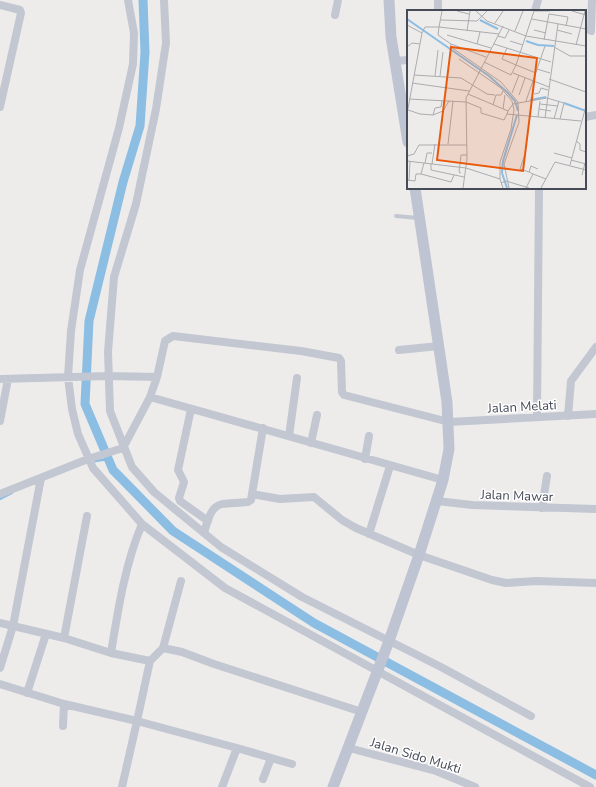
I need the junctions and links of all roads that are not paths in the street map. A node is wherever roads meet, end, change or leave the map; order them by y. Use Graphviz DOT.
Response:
graph roads {
  1 [pos="128,0"];
  2 [pos="164,0"];
  3 [pos="338,0"];
  4 [pos="389,0"];
  5 [pos="538,0"];
  6 [pos="592,0"];
  7 [pos="0,5"];
  8 [pos="535,10"];
  9 [pos="335,15"];
  10 [pos="591,31"];
  11 [pos="407,60"];
  12 [pos="395,61"];
  13 [pos="0,107"];
  14 [pos="596,115"];
  15 [pos="586,117"];
  16 [pos="407,128"];
  17 [pos="415,189"];
  18 [pos="538,189"];
  19 [pos="396,216"];
  20 [pos="421,218"];
  21 [pos="439,346"];
  22 [pos="596,347"];
  23 [pos="399,350"];
  24 [pos="106,376"];
  25 [pos="70,377"];
  26 [pos="157,377"];
  27 [pos="297,378"];
  28 [pos="4,379"];
  29 [pos="150,397"];
  30 [pos="191,409"];
  31 [pos="596,414"];
  32 [pos="316,415"];
  33 [pos="568,416"];
  34 [pos="537,417"];
  35 [pos="0,421"];
  36 [pos="449,422"];
  37 [pos="263,428"];
  38 [pos="289,436"];
  39 [pos="369,436"];
  40 [pos="311,443"];
  41 [pos="122,448"];
  42 [pos="90,458"];
  43 [pos="365,459"];
  44 [pos="390,466"];
  45 [pos="547,476"];
  46 [pos="41,478"];
  47 [pos="444,480"];
  48 [pos="0,494"];
  49 [pos="252,494"];
  50 [pos="437,501"];
  51 [pos="542,508"];
  52 [pos="596,509"];
  53 [pos="87,516"];
  54 [pos="208,521"];
  55 [pos="142,524"];
  56 [pos="204,533"];
  57 [pos="369,534"];
  58 [pos="419,555"];
  59 [pos="180,581"];
  60 [pos="596,583"];
  61 [pos="0,623"];
  62 [pos="13,626"];
  63 [pos="46,634"];
  64 [pos="64,638"];
  65 [pos="388,642"];
  66 [pos="163,648"];
  67 [pos="111,653"];
  68 [pos="150,661"];
  69 [pos="0,668"];
  70 [pos="379,668"];
  71 [pos="0,684"];
  72 [pos="27,693"];
  73 [pos="64,704"];
  74 [pos="362,712"];
  75 [pos="531,716"];
  76 [pos="137,721"];
  77 [pos="63,726"];
  78 [pos="237,748"];
  79 [pos="349,748"];
  80 [pos="271,758"];
  81 [pos="292,764"];
  82 [pos="263,779"];
  83 [pos="122,787"];
  84 [pos="222,787"];
  85 [pos="334,787"];
  86 [pos="475,787"];
  87 [pos="590,787"];
  1 -- 25 [label="street"];
  2 -- 24 [label="street"];
  3 -- 9 [label="street"];
  4 -- 12 [label="main road"];
  5 -- 8 [label="street"];
  6 -- 10 [label="street"];
  7 -- 13 [label="street"];
  11 -- 12 [label="street"];
  12 -- 16 [label="main road"];
  14 -- 15 [label="street"];
  17 -- 20 [label="main road"];
  18 -- 34 [label="street"];
  19 -- 20 [label="lane"];
  20 -- 21 [label="main road"];
  21 -- 23 [label="street"];
  21 -- 36 [label="main road"];
  22 -- 33 [label="street"];
  24 -- 25 [label="street"];
  24 -- 26 [label="street"];
  24 -- 41 [label="street"];
  25 -- 28 [label="street"];
  25 -- 42 [label="street"];
  26 -- 29 [label="street"];
  26 -- 36 [label="street, Jalan Melati"];
  27 -- 38 [label="street"];
  28 -- 35 [label="street"];
  29 -- 30 [label="street"];
  29 -- 41 [label="street"];
  30 -- 37 [label="street"];
  30 -- 54 [label="street"];
  31 -- 33 [label="street, Jalan Melati"];
  32 -- 40 [label="street"];
  33 -- 34 [label="street, Jalan Melati"];
  34 -- 36 [label="street, Jalan Melati"];
  36 -- 47 [label="main road"];
  37 -- 38 [label="street"];
  37 -- 49 [label="street"];
  38 -- 40 [label="street"];
  39 -- 43 [label="street"];
  40 -- 43 [label="street"];
  41 -- 42 [label="street"];
  41 -- 56 [label="street"];
  42 -- 46 [label="street"];
  42 -- 55 [label="street"];
  43 -- 44 [label="street"];
  44 -- 47 [label="street"];
  44 -- 57 [label="street"];
  45 -- 51 [label="street"];
  46 -- 48 [label="street"];
  46 -- 62 [label="street"];
  47 -- 50 [label="main road"];
  49 -- 54 [label="street"];
  49 -- 57 [label="street"];
  50 -- 51 [label="street, Jalan Mawar"];
  50 -- 58 [label="main road"];
  51 -- 52 [label="street, Jalan Mawar"];
  53 -- 64 [label="street"];
  54 -- 56 [label="street"];
  55 -- 67 [label="street"];
  55 -- 70 [label="street"];
  56 -- 65 [label="street"];
  57 -- 58 [label="street"];
  58 -- 60 [label="street"];
  58 -- 65 [label="main road"];
  59 -- 66 [label="street"];
  61 -- 62 [label="street"];
  62 -- 63 [label="street"];
  62 -- 69 [label="street"];
  63 -- 64 [label="street"];
  63 -- 72 [label="street"];
  64 -- 67 [label="street"];
  65 -- 70 [label="main road"];
  65 -- 75 [label="street"];
  66 -- 68 [label="street"];
  66 -- 74 [label="street"];
  67 -- 68 [label="street"];
  68 -- 76 [label="street"];
  70 -- 74 [label="main road"];
  70 -- 87 [label="street"];
  71 -- 72 [label="street"];
  72 -- 73 [label="street"];
  73 -- 76 [label="street"];
  73 -- 77 [label="street"];
  74 -- 79 [label="main road"];
  76 -- 78 [label="street"];
  76 -- 83 [label="street"];
  78 -- 80 [label="street"];
  78 -- 84 [label="street"];
  79 -- 85 [label="main road"];
  79 -- 86 [label="street, Jalan Sido Mukti"];
  80 -- 81 [label="street"];
  80 -- 82 [label="street"];
}
